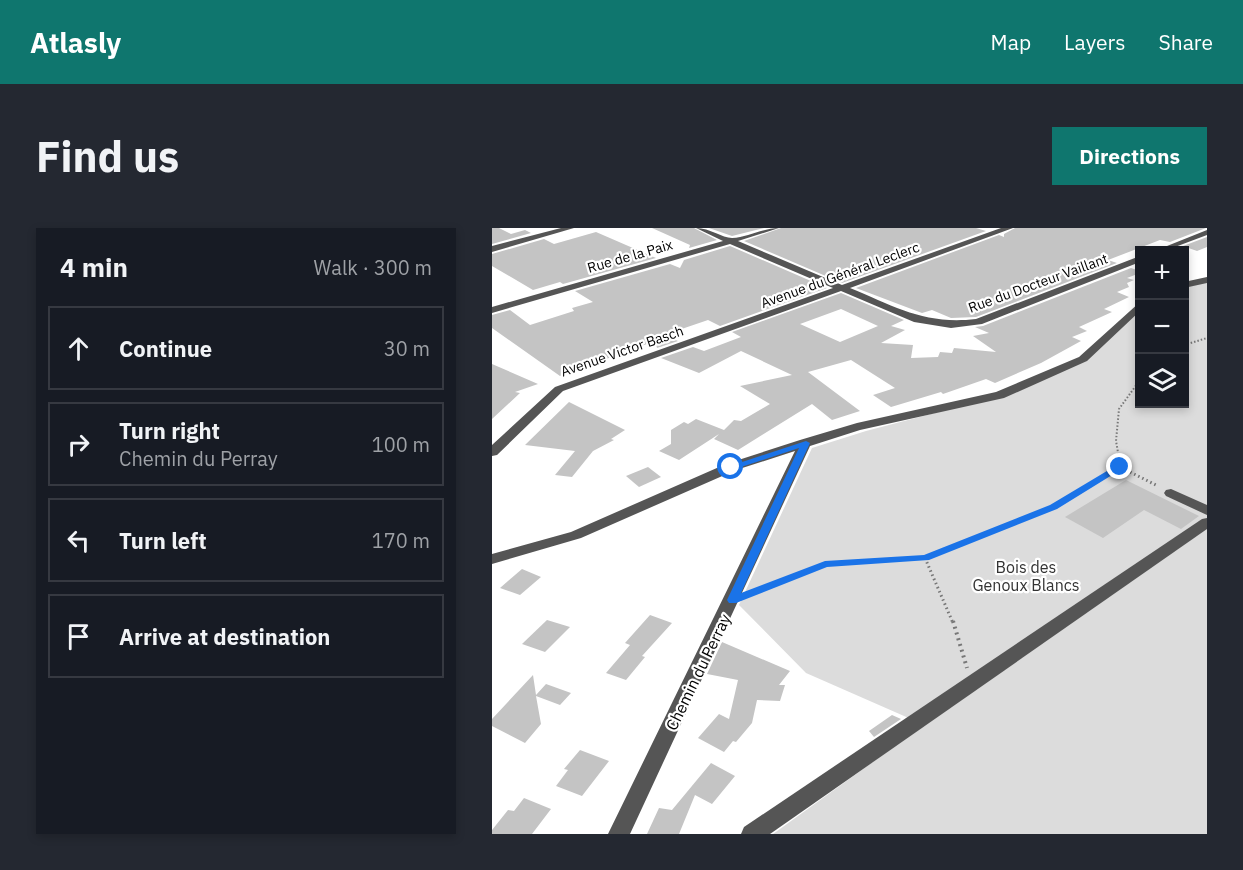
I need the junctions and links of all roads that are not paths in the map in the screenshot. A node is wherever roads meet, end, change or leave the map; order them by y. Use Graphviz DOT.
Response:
graph roads {
  1 [pos="570,228"];
  2 [pos="700,228"];
  3 [pos="775,228"];
  4 [pos="1009,228"];
  5 [pos="1207,232"];
  6 [pos="730,241"];
  7 [pos="1171,246"];
  8 [pos="496,248"];
  9 [pos="1135,261"];
  10 [pos="1207,280"];
  11 [pos="1189,284"];
  12 [pos="843,288"];
  13 [pos="492,310"];
  14 [pos="1135,310"];
  15 [pos="748,322"];
  16 [pos="806,443"];
  17 [pos="492,452"];
  18 [pos="1171,493"];
  19 [pos="1207,511"];
  20 [pos="1207,522"];
  21 [pos="492,559"];
  22 [pos="619,834"];
  23 [pos="752,834"];
  1 -- 8 [label="street"];
  2 -- 6 [label="street, Rue du Docteur Vaillant"];
  3 -- 6 [label="street, Rue de la Paix"];
  4 -- 12 [label="street, Avenue du Général Leclerc"];
  5 -- 7 [label="street"];
  6 -- 12 [label="street, Rue du Docteur Vaillant"];
  6 -- 13 [label="street, Rue de la Paix"];
  9 -- 12 [label="street, Rue du Docteur Vaillant"];
  10 -- 11 [label="street"];
  12 -- 15 [label="street, Avenue du Général Leclerc"];
  14 -- 16 [label="street"];
  15 -- 17 [label="street, Avenue Victor Basch"];
  16 -- 21 [label="street"];
  16 -- 22 [label="street, Chemin du Perray"];
  18 -- 19 [label="street"];
  20 -- 23 [label="street"];
}
